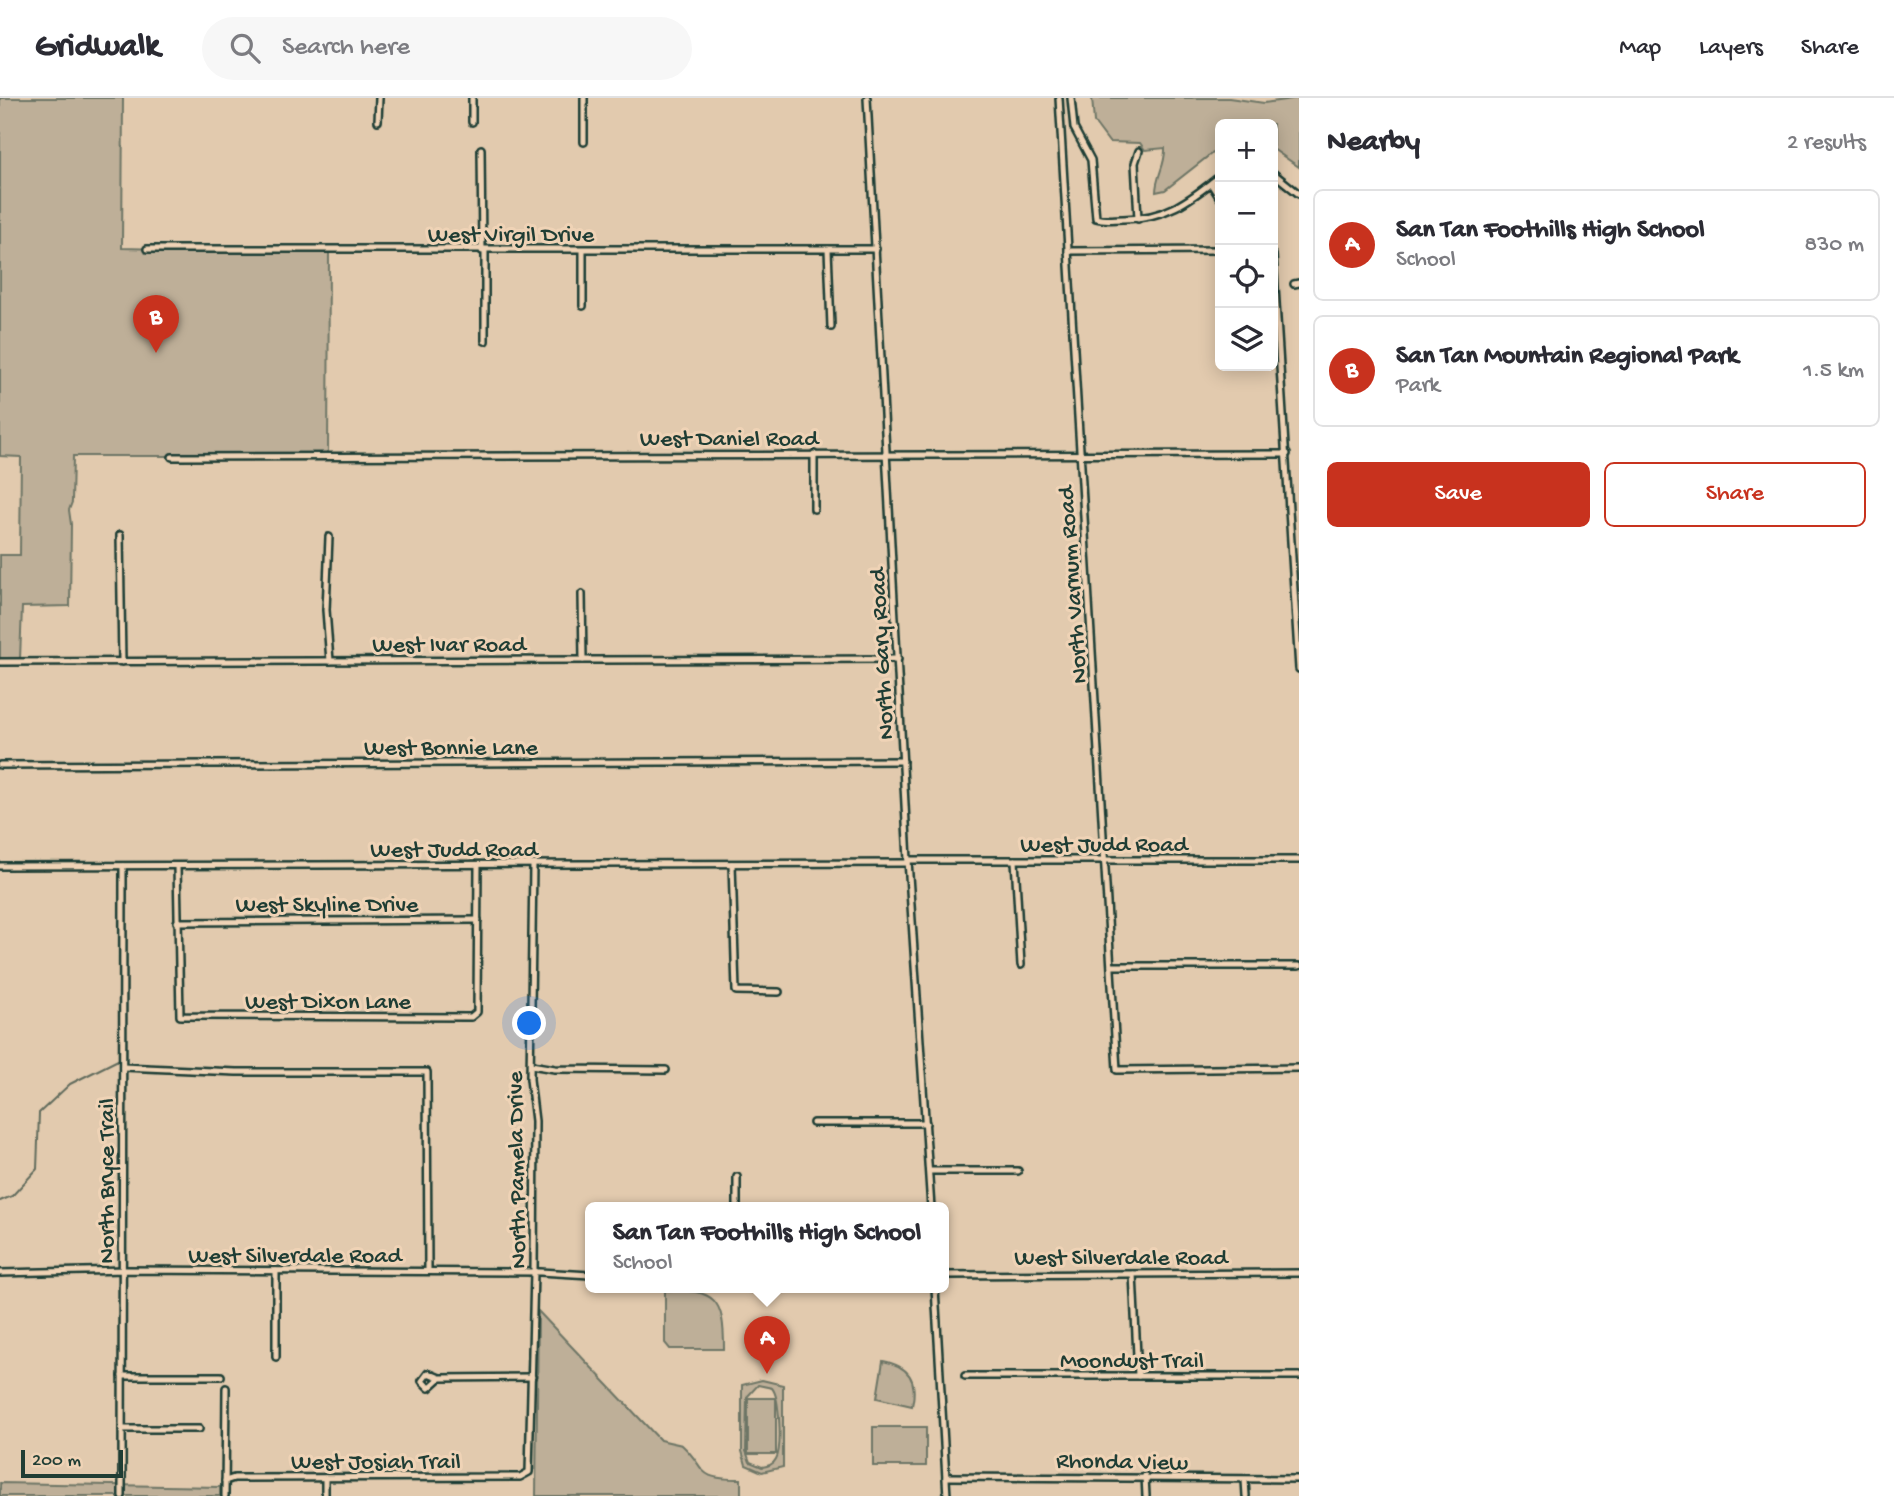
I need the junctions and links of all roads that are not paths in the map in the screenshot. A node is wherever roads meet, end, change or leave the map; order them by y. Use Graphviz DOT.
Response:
graph roads {
  1 [pos="379,98"];
  2 [pos="472,98"];
  3 [pos="584,98"];
  4 [pos="867,98"];
  5 [pos="1059,98"];
  6 [pos="1072,98"];
  7 [pos="379,121"];
  8 [pos="472,122"];
  9 [pos="584,142"];
  10 [pos="481,149"];
  11 [pos="1139,151"];
  12 [pos="1278,177"];
  13 [pos="1215,180"];
  14 [pos="1211,184"];
  15 [pos="1215,190"];
  16 [pos="1299,194"];
  17 [pos="1138,219"];
  18 [pos="147,249"];
  19 [pos="828,249"];
  20 [pos="876,249"];
  21 [pos="1215,250"];
  22 [pos="483,251"];
  23 [pos="583,251"];
  24 [pos="1068,251"];
  25 [pos="583,306"];
  26 [pos="1277,308"];
  27 [pos="831,327"];
  28 [pos="485,341"];
  29 [pos="814,454"];
  30 [pos="888,454"];
  31 [pos="1081,454"];
  32 [pos="1287,454"];
  33 [pos="172,457"];
  34 [pos="814,509"];
  35 [pos="120,535"];
  36 [pos="328,537"];
  37 [pos="582,594"];
  38 [pos="898,659"];
  39 [pos="583,660"];
  40 [pos="330,661"];
  41 [pos="0,662"];
  42 [pos="122,662"];
  43 [pos="1299,669"];
  44 [pos="903,761"];
  45 [pos="0,765"];
  46 [pos="1015,860"];
  47 [pos="1106,860"];
  48 [pos="1299,860"];
  49 [pos="908,862"];
  50 [pos="732,864"];
  51 [pos="478,865"];
  52 [pos="533,865"];
  53 [pos="0,866"];
  54 [pos="123,866"];
  55 [pos="177,866"];
  56 [pos="478,920"];
  57 [pos="177,922"];
  58 [pos="1021,965"];
  59 [pos="1111,966"];
  60 [pos="1299,966"];
  61 [pos="779,992"];
  62 [pos="531,1065"];
  63 [pos="123,1067"];
  64 [pos="1299,1068"];
  65 [pos="666,1070"];
  66 [pos="813,1123"];
  67 [pos="926,1123"];
  68 [pos="929,1171"];
  69 [pos="1018,1171"];
  70 [pos="737,1177"];
  71 [pos="737,1202"];
  72 [pos="931,1202"];
  73 [pos="123,1270"];
  74 [pos="276,1271"];
  75 [pos="428,1271"];
  76 [pos="534,1272"];
  77 [pos="1299,1272"];
  78 [pos="0,1273"];
  79 [pos="1133,1274"];
  80 [pos="585,1275"];
  81 [pos="949,1275"];
  82 [pos="935,1293"];
  83 [pos="276,1357"];
  84 [pos="122,1376"];
  85 [pos="221,1376"];
  86 [pos="965,1376"];
  87 [pos="1138,1376"];
  88 [pos="1299,1376"];
  89 [pos="532,1377"];
  90 [pos="440,1378"];
  91 [pos="226,1388"];
  92 [pos="122,1429"];
  93 [pos="199,1429"];
  94 [pos="527,1475"];
  95 [pos="1144,1476"];
  96 [pos="946,1477"];
  97 [pos="325,1479"];
  98 [pos="1299,1479"];
  99 [pos="1245,1480"];
  100 [pos="225,1481"];
  101 [pos="122,1496"];
  102 [pos="225,1496"];
  103 [pos="325,1496"];
  104 [pos="947,1496"];
  105 [pos="1146,1496"];
  106 [pos="1246,1496"];
  1 -- 7 [label="street"];
  2 -- 8 [label="street"];
  3 -- 9 [label="street"];
  4 -- 20 [label="street, North Gary Road"];
  5 -- 24 [label="street, North Varnum Road"];
  6 -- 17 [label="street"];
  10 -- 22 [label="street"];
  11 -- 17 [label="street"];
  12 -- 16 [label="street"];
  13 -- 14 [label="street"];
  14 -- 15 [label="street"];
  14 -- 17 [label="street"];
  18 -- 22 [label="street, West Virgil Drive"];
  19 -- 20 [label="street, West Virgil Drive"];
  19 -- 23 [label="street, West Virgil Drive"];
  19 -- 27 [label="street"];
  20 -- 30 [label="street, North Gary Road"];
  21 -- 24 [label="street"];
  22 -- 23 [label="street, West Virgil Drive"];
  22 -- 28 [label="street"];
  23 -- 25 [label="street"];
  24 -- 31 [label="street, North Varnum Road"];
  26 -- 32 [label="street"];
  29 -- 30 [label="street, West Daniel Road"];
  29 -- 33 [label="street, West Daniel Road"];
  29 -- 34 [label="street"];
  30 -- 31 [label="street, West Daniel Road"];
  30 -- 38 [label="street, North Gary Road"];
  31 -- 32 [label="street, West Daniel Road"];
  31 -- 47 [label="street, North Varnum Road"];
  32 -- 43 [label="street"];
  35 -- 42 [label="street"];
  36 -- 40 [label="street"];
  37 -- 39 [label="street"];
  38 -- 39 [label="street, West Ivar Road"];
  38 -- 44 [label="street, North Gary Road"];
  39 -- 40 [label="street, West Ivar Road"];
  40 -- 42 [label="street, West Ivar Road"];
  41 -- 42 [label="street, West Ivar Road"];
  44 -- 45 [label="street, West Bonnie Lane"];
  44 -- 49 [label="street, North Gary Road"];
  46 -- 47 [label="street, West Judd Road"];
  46 -- 49 [label="street, West Judd Road"];
  46 -- 58 [label="street"];
  47 -- 48 [label="street, West Judd Road"];
  47 -- 59 [label="street, North Varnum Road"];
  49 -- 50 [label="street, West Judd Road"];
  49 -- 67 [label="street, North Gary Road"];
  50 -- 52 [label="street, West Judd Road"];
  50 -- 61 [label="street"];
  51 -- 52 [label="street, West Judd Road"];
  51 -- 55 [label="street, West Judd Road"];
  51 -- 56 [label="street"];
  52 -- 62 [label="street, North Pamela Drive"];
  53 -- 54 [label="street, West Judd Road"];
  54 -- 55 [label="street, West Judd Road"];
  54 -- 63 [label="street, North Bryce Trail"];
  55 -- 57 [label="street"];
  56 -- 57 [label="street, West Skyline Drive"];
  56 -- 57 [label="street, West Dixon Lane"];
  59 -- 60 [label="street"];
  59 -- 64 [label="street, North Varnum Road"];
  62 -- 65 [label="street"];
  62 -- 76 [label="street, North Pamela Drive"];
  63 -- 73 [label="street, North Bryce Trail"];
  63 -- 75 [label="street"];
  66 -- 67 [label="street"];
  67 -- 68 [label="street, North Gary Road"];
  68 -- 69 [label="street"];
  68 -- 72 [label="street, North Gary Road"];
  70 -- 71 [label="street"];
  73 -- 74 [label="street, West Silverdale Road"];
  73 -- 78 [label="street, West Silverdale Road"];
  73 -- 84 [label="street, North Bryce Trail"];
  74 -- 75 [label="street, West Silverdale Road"];
  74 -- 83 [label="street"];
  75 -- 76 [label="street, West Silverdale Road"];
  76 -- 80 [label="street, West Silverdale Road"];
  76 -- 89 [label="street, North Pamela Drive"];
  77 -- 79 [label="street, West Silverdale Road"];
  79 -- 81 [label="street, West Silverdale Road"];
  79 -- 87 [label="street"];
  82 -- 96 [label="street"];
  84 -- 85 [label="street"];
  84 -- 92 [label="street, North Bryce Trail"];
  86 -- 87 [label="street, Moondust Trail"];
  87 -- 88 [label="street, Moondust Trail"];
  89 -- 90 [label="street"];
  89 -- 94 [label="street, North Pamela Drive"];
  91 -- 100 [label="street"];
  92 -- 93 [label="street"];
  92 -- 101 [label="street, North Bryce Trail"];
  94 -- 97 [label="street, West Josiah Trail"];
  95 -- 96 [label="street, Rhonda View"];
  95 -- 99 [label="street, Rhonda View"];
  95 -- 105 [label="street"];
  96 -- 104 [label="street"];
  97 -- 100 [label="street, West Josiah Trail"];
  97 -- 103 [label="street"];
  98 -- 99 [label="street, Rhonda View"];
  99 -- 106 [label="street"];
  100 -- 102 [label="street"];
}
